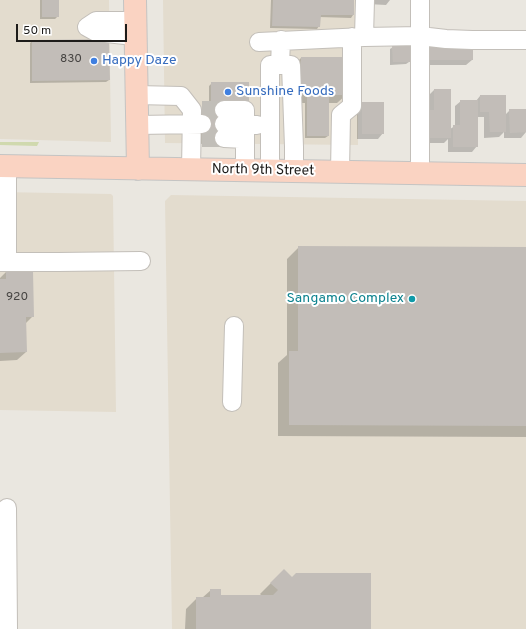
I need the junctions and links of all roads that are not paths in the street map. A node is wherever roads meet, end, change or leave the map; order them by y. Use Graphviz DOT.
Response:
graph roads {
  1 [pos="365,0"];
  2 [pos="420,0"];
  3 [pos="135,19"];
  4 [pos="420,36"];
  5 [pos="358,37"];
  6 [pos="281,40"];
  7 [pos="526,40"];
  8 [pos="260,42"];
  9 [pos="280,65"];
  10 [pos="136,95"];
  11 [pos="293,114"];
  12 [pos="270,120"];
  13 [pos="197,124"];
  14 [pos="137,125"];
  15 [pos="245,131"];
  16 [pos="3,166"];
  17 [pos="138,169"];
  18 [pos="191,170"];
  19 [pos="245,171"];
  20 [pos="270,171"];
  21 [pos="294,171"];
  22 [pos="340,172"];
  23 [pos="420,174"];
  24 [pos="526,175"];
  25 [pos="141,261"];
  26 [pos="4,262"];
  27 [pos="234,326"];
  28 [pos="232,402"];
  29 [pos="8,508"];
  30 [pos="8,629"];
  1 -- 5 [label="lane"];
  2 -- 4 [label="lane"];
  3 -- 10 [label="main road"];
  4 -- 5 [label="lane"];
  4 -- 7 [label="lane"];
  4 -- 23 [label="lane"];
  5 -- 6 [label="lane"];
  5 -- 22 [label="lane"];
  6 -- 8 [label="lane"];
  6 -- 9 [label="lane"];
  9 -- 11 [label="lane"];
  9 -- 12 [label="lane"];
  10 -- 13 [label="lane"];
  10 -- 14 [label="main road"];
  11 -- 12 [label="lane"];
  11 -- 21 [label="lane"];
  12 -- 15 [label="lane"];
  12 -- 20 [label="lane"];
  13 -- 14 [label="lane"];
  13 -- 18 [label="lane"];
  14 -- 17 [label="main road"];
  15 -- 15 [label="lane"];
  15 -- 19 [label="lane"];
  16 -- 17 [label="main road, North 9th Street"];
  16 -- 26 [label="lane"];
  17 -- 18 [label="main road, North 9th Street"];
  18 -- 19 [label="main road, North 9th Street"];
  19 -- 20 [label="main road, North 9th Street"];
  20 -- 21 [label="main road, North 9th Street"];
  21 -- 22 [label="main road, North 9th Street"];
  22 -- 23 [label="main road, North 9th Street"];
  23 -- 24 [label="main road, North 9th Street"];
  25 -- 26 [label="lane"];
  27 -- 28 [label="lane"];
  29 -- 30 [label="lane"];
}
